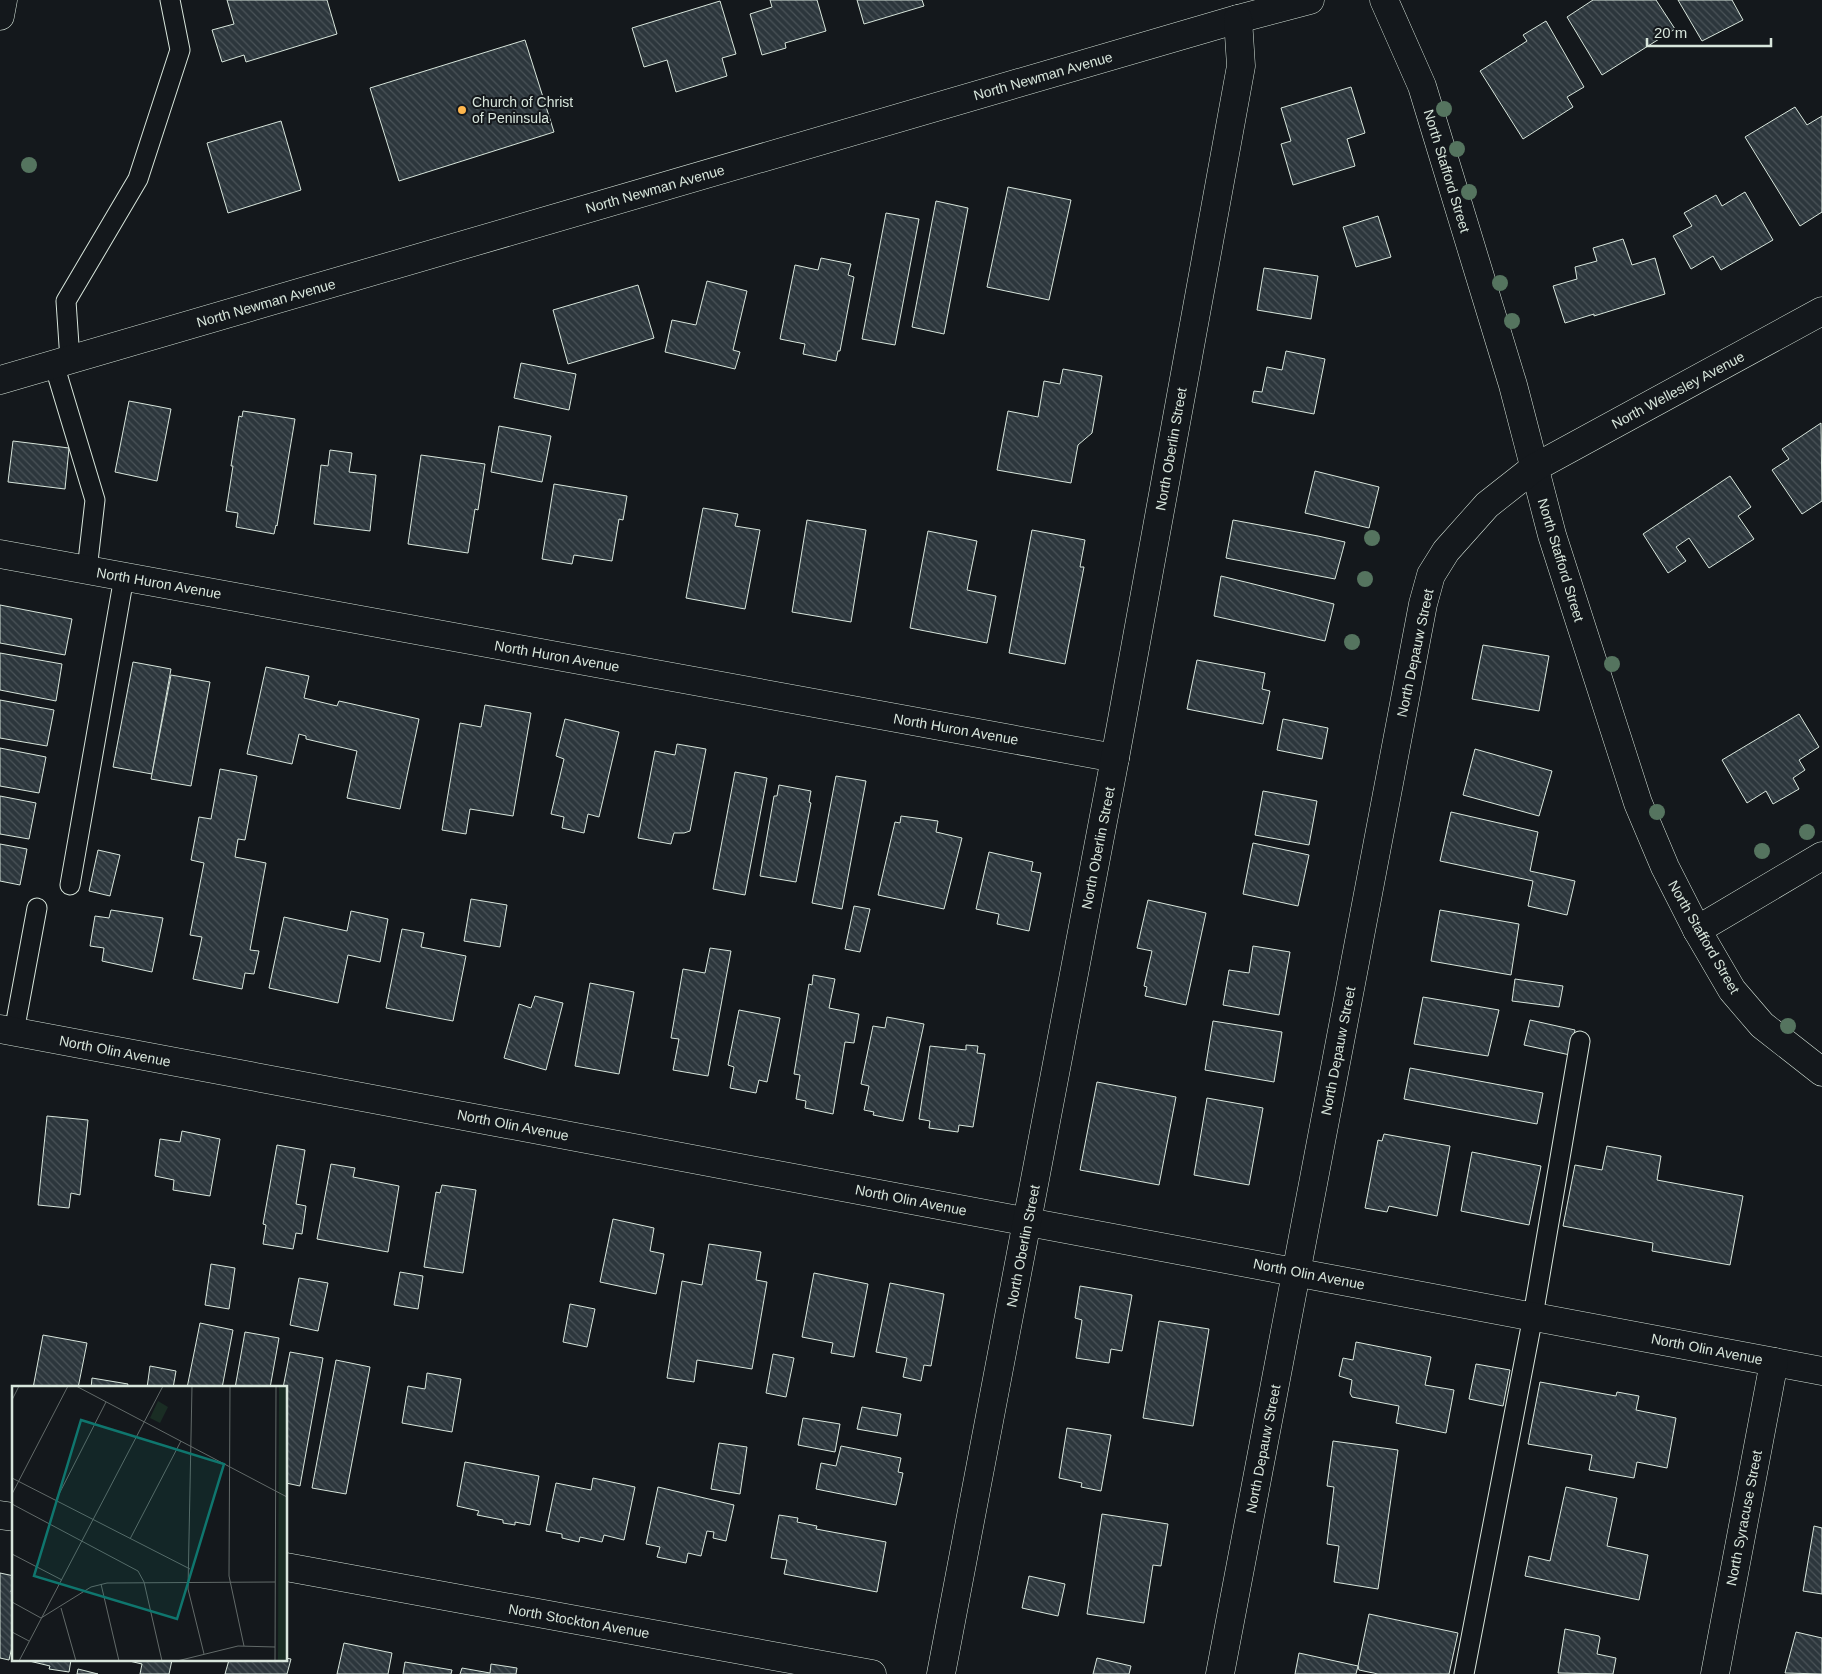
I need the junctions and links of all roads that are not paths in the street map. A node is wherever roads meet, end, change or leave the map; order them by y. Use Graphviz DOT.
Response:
graph roads {
  1 [pos="3,0"];
  2 [pos="170,0"];
  3 [pos="1310,0"];
  4 [pos="1384,0"];
  5 [pos="0,16"];
  6 [pos="1238,20"];
  7 [pos="1822,311"];
  8 [pos="62,362"];
  9 [pos="0,380"];
  10 [pos="1534,468"];
  11 [pos="0,554"];
  12 [pos="87,570"];
  13 [pos="124,577"];
  14 [pos="1115,758"];
  15 [pos="1822,856"];
  16 [pos="70,885"];
  17 [pos="37,908"];
  18 [pos="1697,930"];
  19 [pos="7,1030"];
  20 [pos="1580,1041"];
  21 [pos="1822,1072"];
  22 [pos="1028,1222"];
  23 [pos="1296,1272"];
  24 [pos="1534,1316"];
  25 [pos="1774,1362"];
  26 [pos="1822,1371"];
  27 [pos="288,1567"];
  28 [pos="872,1674"];
  29 [pos="941,1674"];
  30 [pos="1220,1674"];
  31 [pos="1464,1674"];
  32 [pos="1715,1674"];
  1 -- 5 [label="street"];
  2 -- 8 [label="lane"];
  3 -- 6 [label="street, North Newman Avenue"];
  4 -- 10 [label="street, North Stafford Street"];
  6 -- 8 [label="street, North Newman Avenue"];
  6 -- 14 [label="street, North Oberlin Street"];
  7 -- 10 [label="street, North Wellesley Avenue"];
  8 -- 9 [label="street, North Newman Avenue"];
  8 -- 12 [label="lane"];
  10 -- 18 [label="street, North Stafford Street"];
  10 -- 23 [label="street, North Depauw Street"];
  11 -- 12 [label="street, North Huron Avenue"];
  12 -- 13 [label="street, North Huron Avenue"];
  13 -- 14 [label="street, North Huron Avenue"];
  13 -- 16 [label="lane"];
  14 -- 22 [label="street, North Oberlin Street"];
  15 -- 18 [label="street"];
  17 -- 19 [label="lane"];
  18 -- 21 [label="street, North Stafford Street"];
  19 -- 22 [label="street, North Olin Avenue"];
  20 -- 24 [label="lane"];
  22 -- 23 [label="street, North Olin Avenue"];
  22 -- 29 [label="street, North Oberlin Street"];
  23 -- 24 [label="street, North Olin Avenue"];
  23 -- 30 [label="street, North Depauw Street"];
  24 -- 25 [label="street, North Olin Avenue"];
  24 -- 31 [label="lane"];
  25 -- 26 [label="street, North Olin Avenue"];
  25 -- 32 [label="street, North Syracuse Street"];
  27 -- 28 [label="street, North Stockton Avenue"];
}
